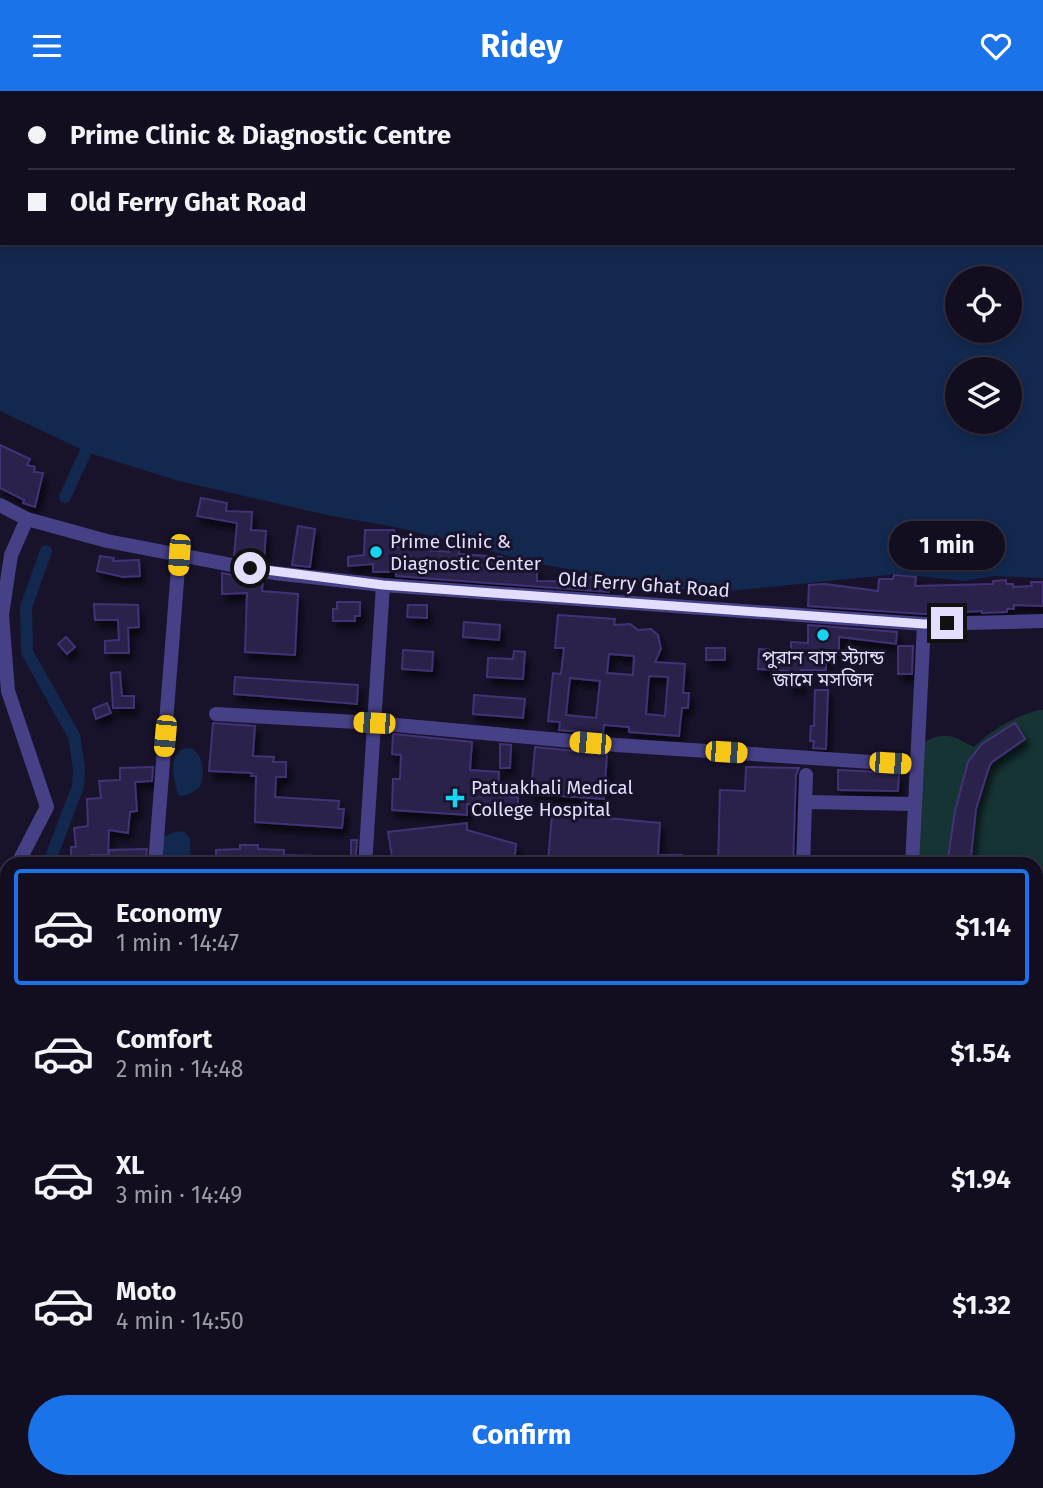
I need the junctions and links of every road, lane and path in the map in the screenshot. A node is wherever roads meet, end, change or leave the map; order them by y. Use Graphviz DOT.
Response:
graph roads {
  1 [pos="0,505"];
  2 [pos="27,519"];
  3 [pos="179,555"];
  4 [pos="383,585"];
  5 [pos="1043,621"];
  6 [pos="924,624"];
  7 [pos="216,714"];
  8 [pos="374,723"];
  9 [pos="917,765"];
  10 [pos="806,775"];
  11 [pos="806,802"];
  12 [pos="915,804"];
  13 [pos="21,857"];
  14 [pos="156,857"];
  15 [pos="366,857"];
  16 [pos="803,857"];
  17 [pos="912,857"];
  1 -- 2 [label="street, Old Ferry Ghat Road"];
  2 -- 3 [label="street, Old Ferry Ghat Road"];
  2 -- 13 [label="street"];
  3 -- 4 [label="street, Old Ferry Ghat Road"];
  3 -- 14 [label="street"];
  4 -- 6 [label="street, Old Ferry Ghat Road"];
  4 -- 8 [label="street"];
  5 -- 6 [label="street, Old Ferry Ghat Road"];
  6 -- 9 [label="street"];
  7 -- 8 [label="street"];
  8 -- 9 [label="street"];
  8 -- 15 [label="street"];
  9 -- 12 [label="street"];
  10 -- 11 [label="street"];
  11 -- 12 [label="street"];
  11 -- 16 [label="street"];
  12 -- 17 [label="street"];
}
